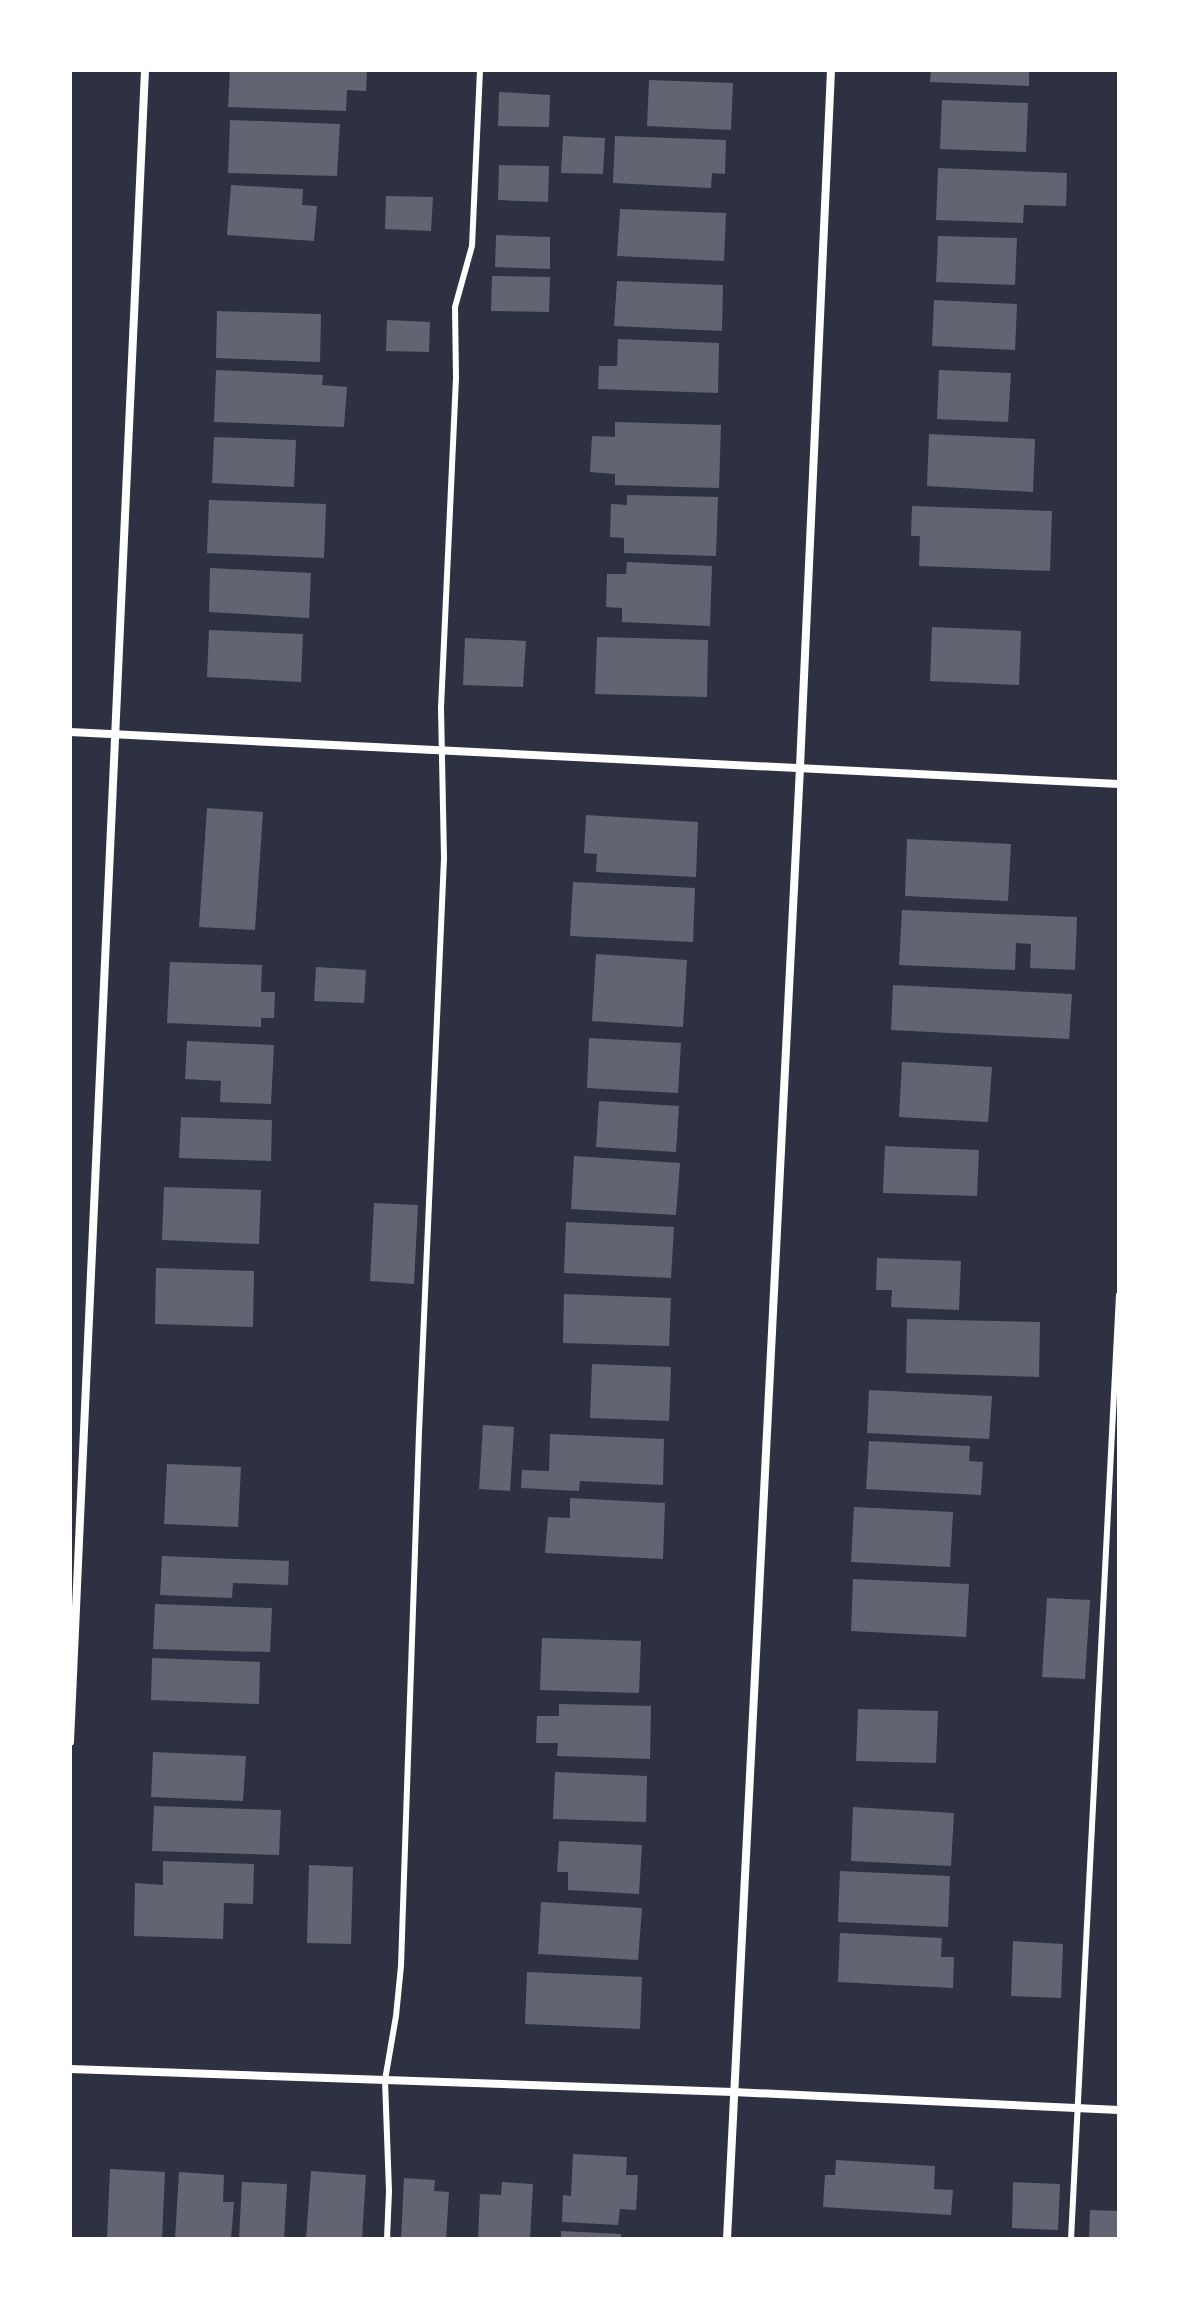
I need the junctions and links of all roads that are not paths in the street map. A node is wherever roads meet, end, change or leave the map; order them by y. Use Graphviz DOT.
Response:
graph roads {
  1 [pos="145,70"];
  2 [pos="480,70"];
  3 [pos="831,70"];
  4 [pos="70,732"];
  5 [pos="115,733"];
  6 [pos="443,749"];
  7 [pos="800,767"];
  8 [pos="1119,784"];
  9 [pos="1119,1295"];
  10 [pos="70,1742"];
  11 [pos="70,2069"];
  12 [pos="385,2080"];
  13 [pos="733,2092"];
  14 [pos="1076,2107"];
  15 [pos="1119,2110"];
  16 [pos="387,2239"];
  17 [pos="727,2239"];
  18 [pos="1071,2239"];
  1 -- 5 [label="street"];
  2 -- 6 [label="lane"];
  3 -- 7 [label="street"];
  4 -- 5 [label="street"];
  5 -- 6 [label="street"];
  5 -- 10 [label="street"];
  6 -- 7 [label="street"];
  6 -- 12 [label="lane"];
  7 -- 8 [label="street"];
  7 -- 13 [label="street"];
  9 -- 14 [label="lane"];
  11 -- 12 [label="street"];
  12 -- 13 [label="street"];
  12 -- 16 [label="lane"];
  13 -- 14 [label="street"];
  13 -- 17 [label="street"];
  14 -- 15 [label="street"];
  14 -- 18 [label="lane"];
}
